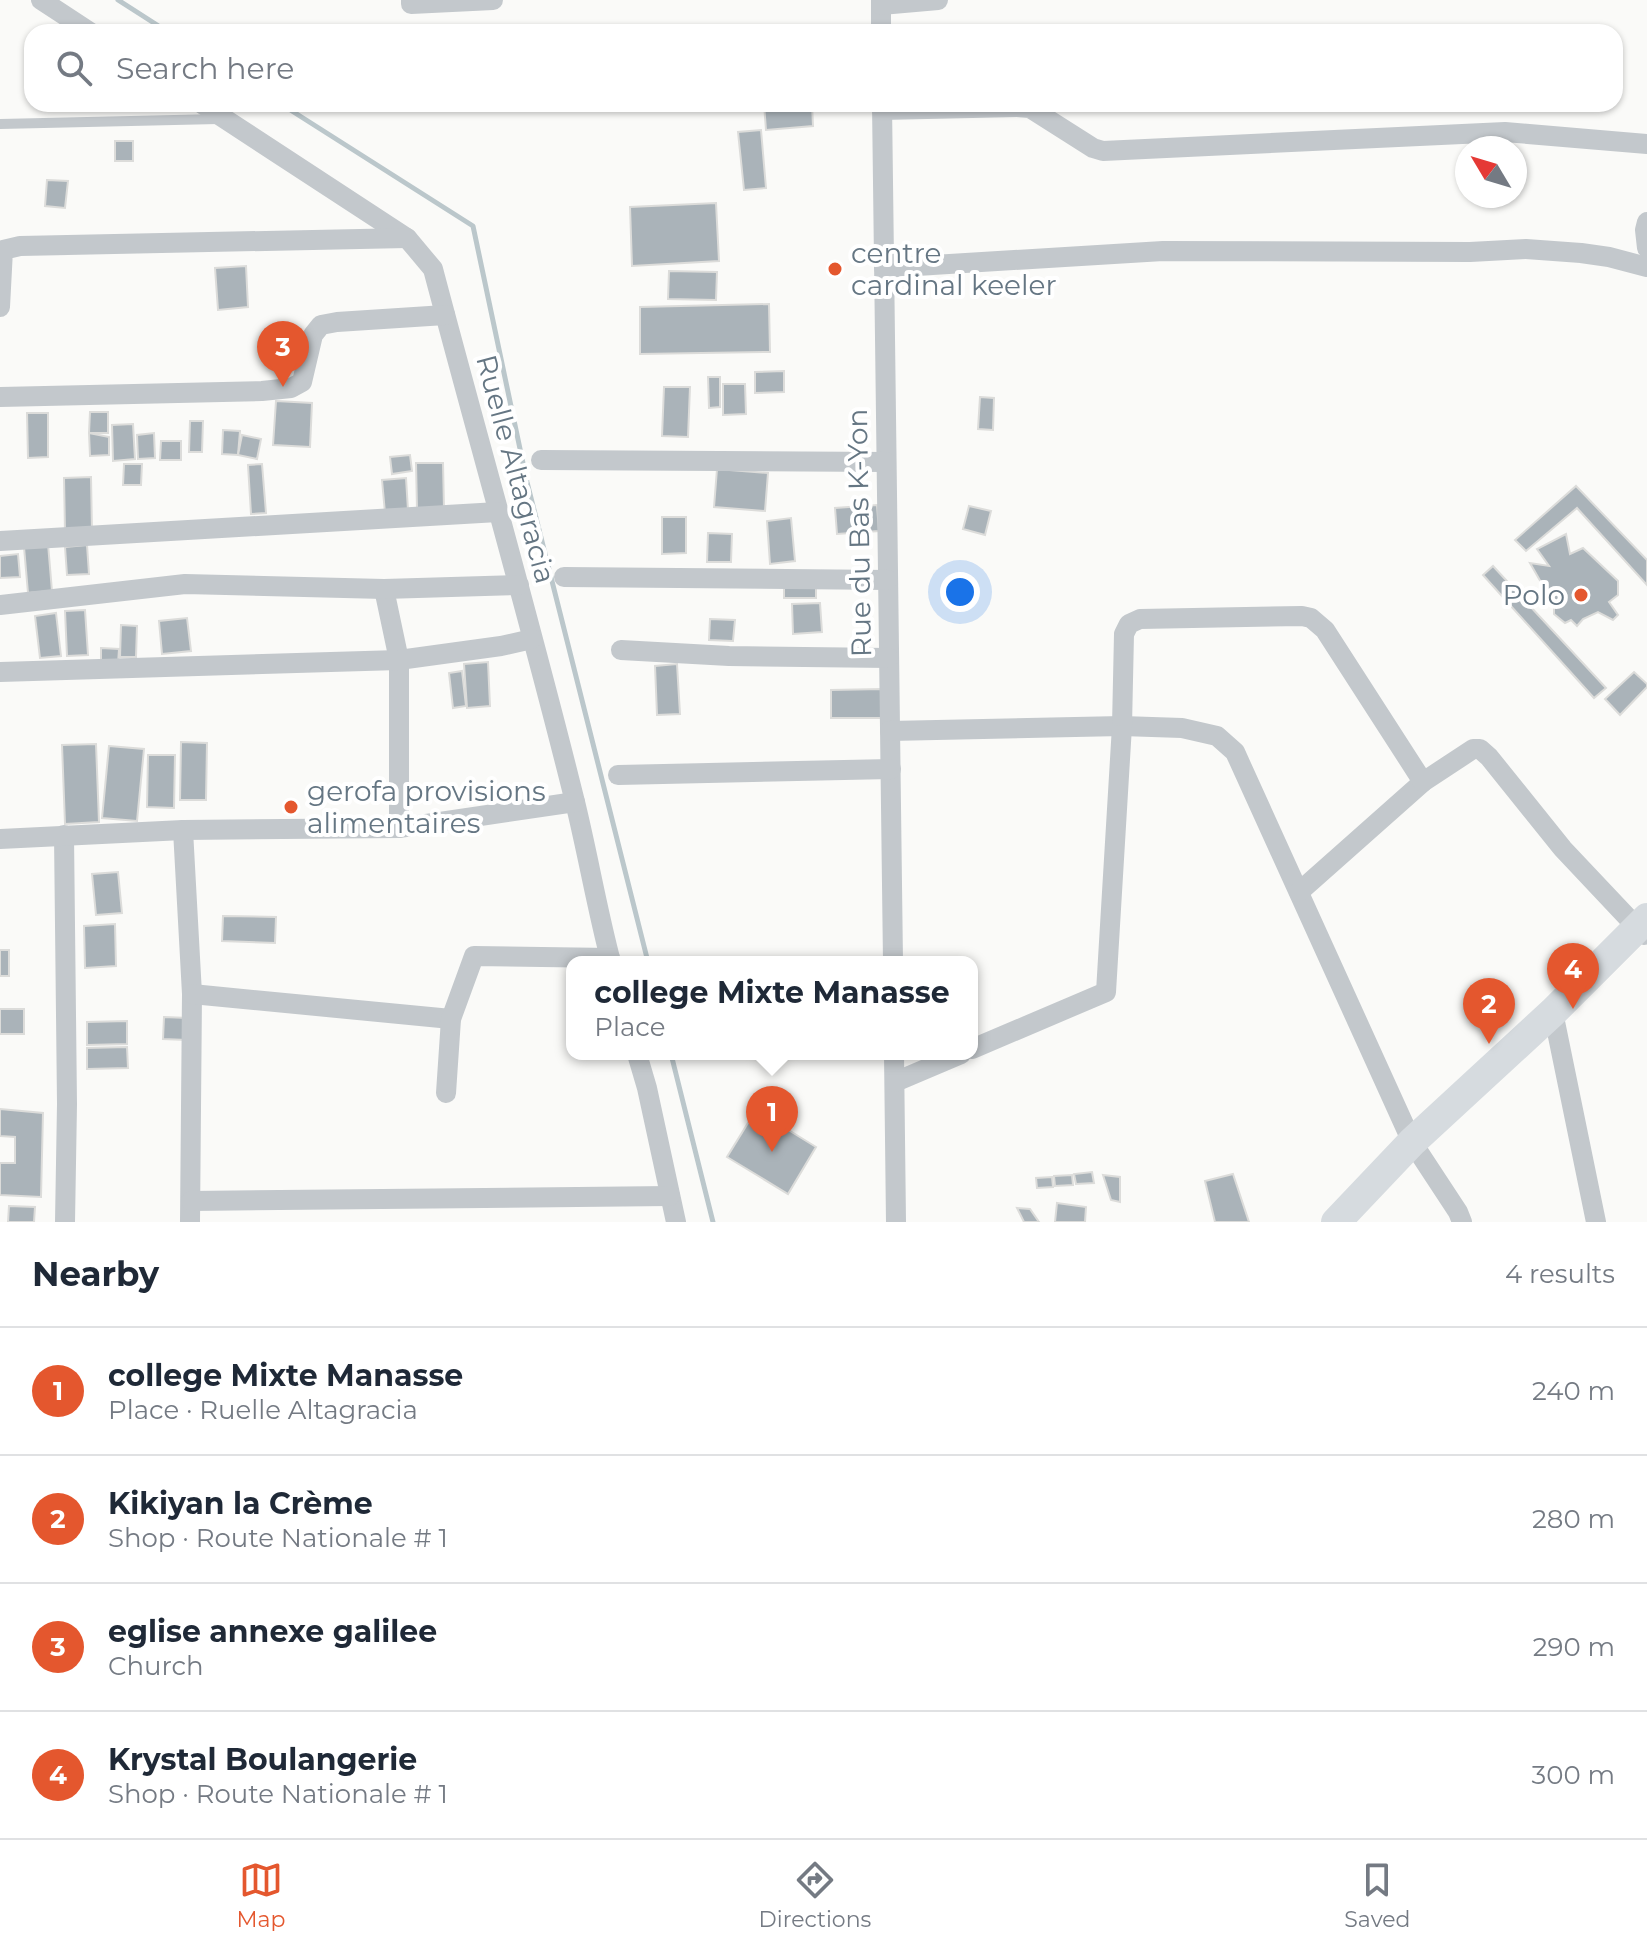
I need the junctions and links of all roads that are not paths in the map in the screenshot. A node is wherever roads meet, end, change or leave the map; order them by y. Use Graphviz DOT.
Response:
graph roads {
  1 [pos="41,0"];
  2 [pos="411,0"];
  3 [pos="493,0"];
  4 [pos="938,0"];
  5 [pos="881,3"];
  6 [pos="78,24"];
  7 [pos="881,24"];
  8 [pos="215,112"];
  9 [pos="882,112"];
  10 [pos="1036,112"];
  11 [pos="226,119"];
  12 [pos="0,124"];
  13 [pos="1647,144"];
  14 [pos="1647,222"];
  15 [pos="407,238"];
  16 [pos="1647,248"];
  17 [pos="1,250"];
  18 [pos="1647,267"];
  19 [pos="884,268"];
  20 [pos="0,307"];
  21 [pos="445,315"];
  22 [pos="0,397"];
  23 [pos="541,460"];
  24 [pos="886,462"];
  25 [pos="498,512"];
  26 [pos="0,541"];
  27 [pos="564,577"];
  28 [pos="888,580"];
  29 [pos="519,585"];
  30 [pos="384,589"];
  31 [pos="0,605"];
  32 [pos="532,639"];
  33 [pos="621,650"];
  34 [pos="889,658"];
  35 [pos="399,660"];
  36 [pos="0,672"];
  37 [pos="1122,726"];
  38 [pos="890,731"];
  39 [pos="891,769"];
  40 [pos="618,775"];
  41 [pos="1423,782"];
  42 [pos="575,802"];
  43 [pos="399,828"];
  44 [pos="183,830"];
  45 [pos="64,835"];
  46 [pos="0,839"];
  47 [pos="1299,892"];
  48 [pos="1644,928"];
  49 [pos="609,956"];
  50 [pos="893,956"];
  51 [pos="566,959"];
  52 [pos="192,994"];
  53 [pos="1553,1012"];
  54 [pos="451,1019"];
  55 [pos="978,1046"];
  56 [pos="639,1060"];
  57 [pos="894,1060"];
  58 [pos="947,1060"];
  59 [pos="895,1082"];
  60 [pos="446,1093"];
  61 [pos="1412,1142"];
  62 [pos="670,1196"];
  63 [pos="191,1201"];
  64 [pos="65,1222"];
  65 [pos="190,1222"];
  66 [pos="676,1222"];
  67 [pos="896,1222"];
  68 [pos="1336,1222"];
  69 [pos="1462,1222"];
  70 [pos="1596,1222"];
  1 -- 6 [label="street"];
  2 -- 3 [label="street"];
  4 -- 5 [label="street"];
  5 -- 7 [label="street"];
  8 -- 11 [label="street, Ruelle Altagracia"];
  9 -- 19 [label="street, Rue du Bas K-Yon"];
  10 -- 13 [label="street"];
  11 -- 12 [label="lane"];
  11 -- 15 [label="street, Ruelle Altagracia"];
  14 -- 16 [label="street"];
  15 -- 17 [label="street"];
  15 -- 21 [label="street, Ruelle Altagracia"];
  17 -- 20 [label="street"];
  18 -- 19 [label="street"];
  19 -- 24 [label="street, Rue du Bas K-Yon"];
  21 -- 22 [label="street"];
  21 -- 25 [label="street, Ruelle Altagracia"];
  23 -- 24 [label="street"];
  24 -- 28 [label="street, Rue du Bas K-Yon"];
  25 -- 26 [label="street"];
  25 -- 29 [label="street, Ruelle Altagracia"];
  27 -- 28 [label="street"];
  28 -- 34 [label="street, Rue du Bas K-Yon"];
  29 -- 30 [label="street"];
  29 -- 32 [label="street, Ruelle Altagracia"];
  30 -- 31 [label="street"];
  30 -- 35 [label="street"];
  32 -- 35 [label="street"];
  32 -- 42 [label="street, Ruelle Altagracia"];
  33 -- 34 [label="street"];
  34 -- 38 [label="street, Rue du Bas K-Yon"];
  35 -- 36 [label="street"];
  35 -- 43 [label="street"];
  37 -- 38 [label="street"];
  37 -- 41 [label="street"];
  37 -- 47 [label="street"];
  37 -- 55 [label="street"];
  38 -- 39 [label="street, Rue du Bas K-Yon"];
  39 -- 40 [label="street"];
  39 -- 50 [label="street, Rue du Bas K-Yon"];
  41 -- 47 [label="street"];
  41 -- 48 [label="street"];
  42 -- 43 [label="street"];
  42 -- 49 [label="street, Ruelle Altagracia"];
  43 -- 44 [label="street"];
  44 -- 45 [label="street"];
  44 -- 52 [label="street"];
  45 -- 46 [label="street"];
  45 -- 64 [label="street"];
  47 -- 61 [label="street"];
  48 -- 53 [label="main road"];
  51 -- 54 [label="street"];
  52 -- 54 [label="street"];
  52 -- 63 [label="street"];
  53 -- 61 [label="main road"];
  53 -- 70 [label="street"];
  54 -- 60 [label="street"];
  56 -- 62 [label="street"];
  57 -- 59 [label="street"];
  58 -- 59 [label="street"];
  59 -- 67 [label="street"];
  61 -- 68 [label="main road"];
  61 -- 69 [label="street"];
  62 -- 63 [label="street"];
  62 -- 66 [label="street"];
  63 -- 65 [label="street"];
}
